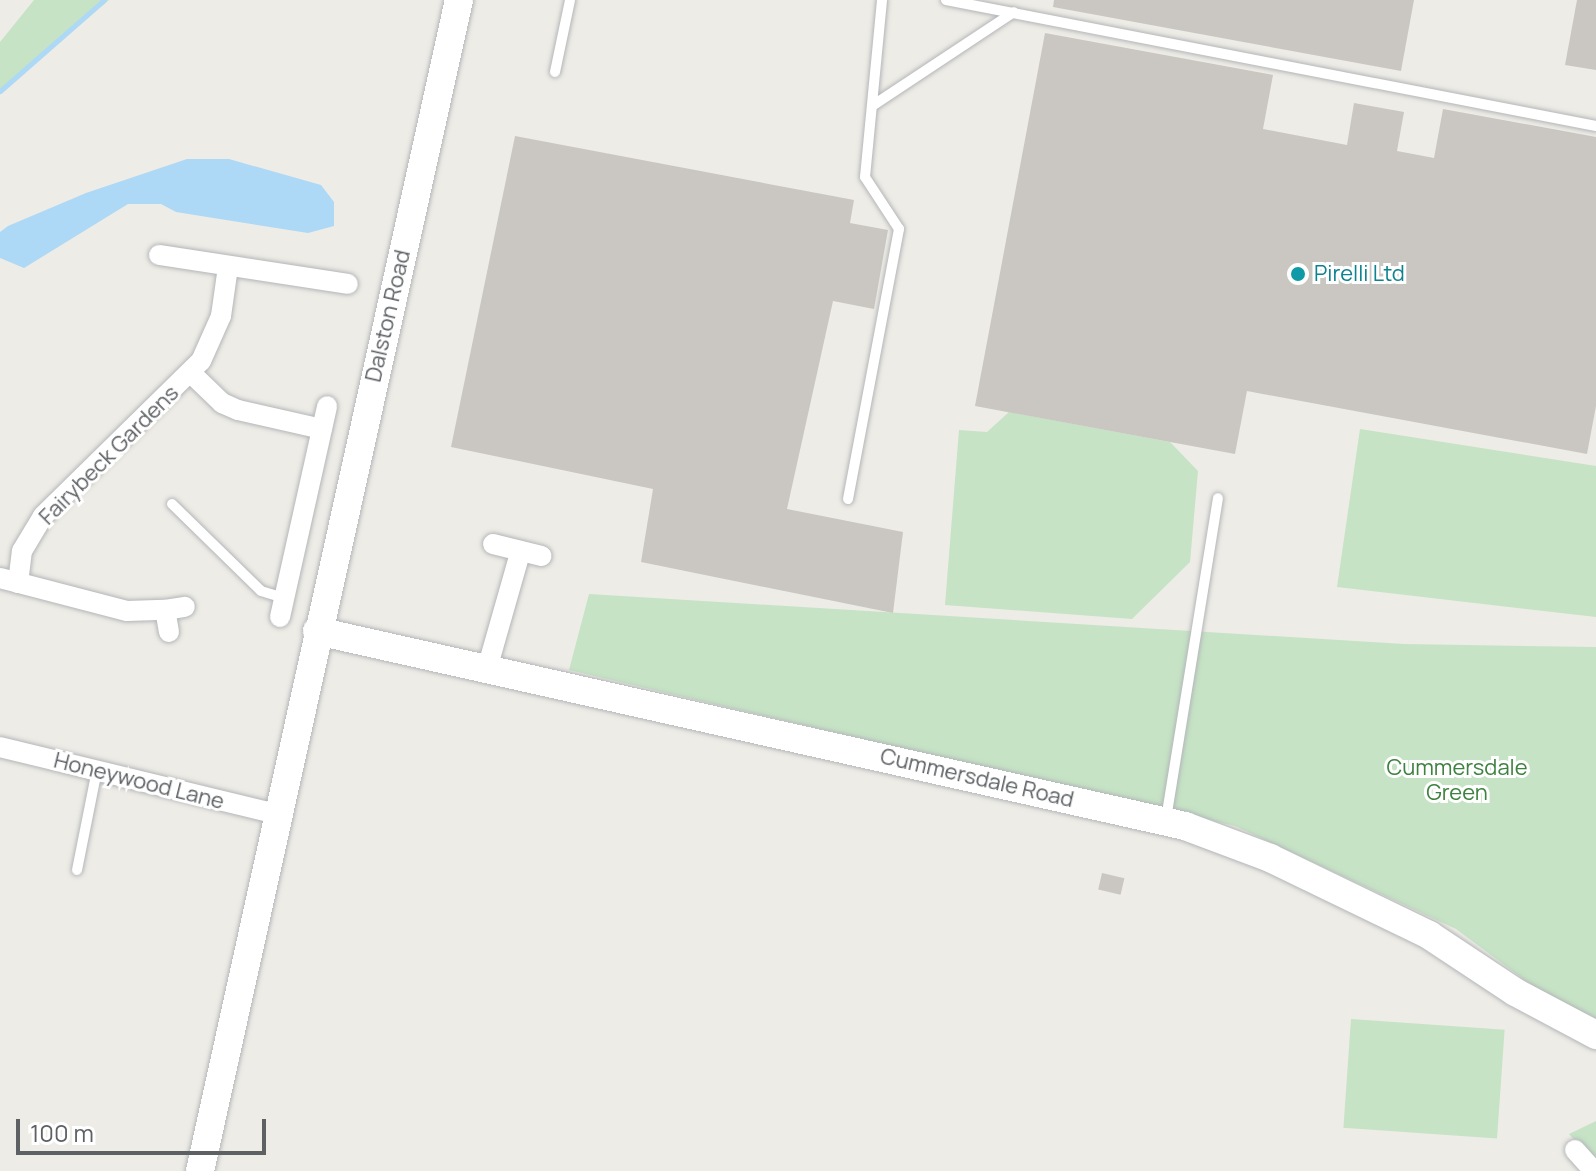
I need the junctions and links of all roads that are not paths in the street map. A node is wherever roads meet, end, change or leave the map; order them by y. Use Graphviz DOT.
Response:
graph roads {
  1 [pos="459,0"];
  2 [pos="570,0"];
  3 [pos="882,0"];
  4 [pos="946,0"];
  5 [pos="1001,5"];
  6 [pos="1014,12"];
  7 [pos="555,72"];
  8 [pos="872,106"];
  9 [pos="1596,126"];
  10 [pos="159,255"];
  11 [pos="228,267"];
  12 [pos="348,284"];
  13 [pos="192,374"];
  14 [pos="327,406"];
  15 [pos="322,429"];
  16 [pos="1218,498"];
  17 [pos="848,499"];
  18 [pos="172,504"];
  19 [pos="493,544"];
  20 [pos="520,553"];
  21 [pos="542,556"];
  22 [pos="9,581"];
  23 [pos="282,608"];
  24 [pos="317,631"];
  25 [pos="169,632"];
  26 [pos="487,669"];
  27 [pos="0,747"];
  28 [pos="97,770"];
  29 [pos="278,814"];
  30 [pos="1165,821"];
  31 [pos="77,870"];
  32 [pos="1596,1035"];
  33 [pos="1575,1150"];
  34 [pos="200,1171"];
  35 [pos="1594,1171"];
  1 -- 24 [label="street, Dalston Road"];
  2 -- 7 [label="lane"];
  3 -- 8 [label="lane"];
  4 -- 5 [label="lane"];
  5 -- 6 [label="lane"];
  6 -- 8 [label="lane"];
  6 -- 9 [label="lane"];
  8 -- 17 [label="lane"];
  10 -- 11 [label="street"];
  11 -- 12 [label="street"];
  11 -- 13 [label="street, Fairybeck Gardens"];
  13 -- 15 [label="street, Fairybeck Gardens"];
  13 -- 22 [label="street, Fairybeck Gardens"];
  14 -- 15 [label="street"];
  15 -- 23 [label="street"];
  16 -- 30 [label="lane"];
  18 -- 23 [label="lane"];
  19 -- 20 [label="street"];
  20 -- 21 [label="street"];
  20 -- 26 [label="street"];
  22 -- 25 [label="street"];
  24 -- 26 [label="street, Cummersdale Road"];
  24 -- 29 [label="street, Dalston Road"];
  26 -- 30 [label="street, Cummersdale Road"];
  27 -- 28 [label="street, Honeywood Lane"];
  28 -- 29 [label="street, Honeywood Lane"];
  28 -- 31 [label="lane"];
  29 -- 34 [label="street, Dalston Road"];
  30 -- 32 [label="street, Cummersdale Road"];
  33 -- 35 [label="street"];
}
